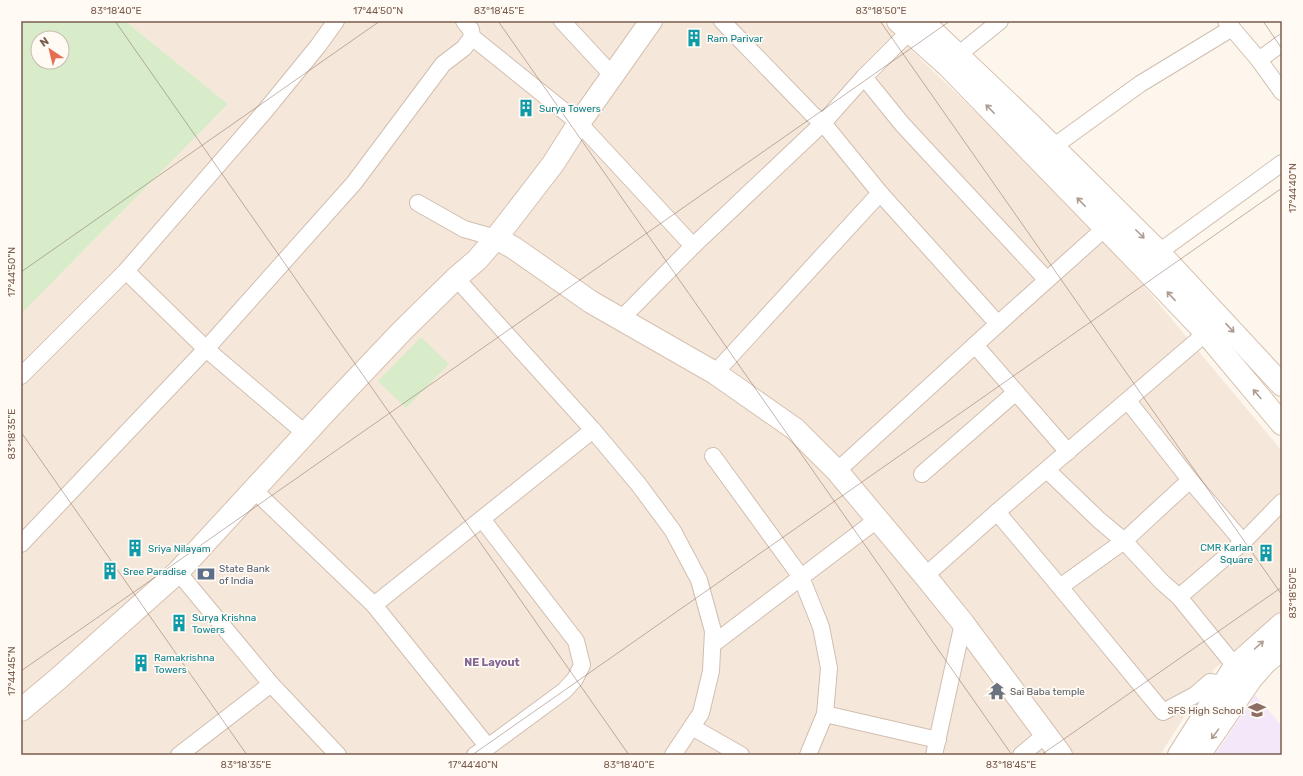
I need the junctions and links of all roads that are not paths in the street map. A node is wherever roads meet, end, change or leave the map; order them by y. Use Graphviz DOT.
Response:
graph roads {
  1 [pos="336,21"];
  2 [pos="464,21"];
  3 [pos="562,21"];
  4 [pos="651,21"];
  5 [pos="722,21"];
  6 [pos="1000,21"];
  7 [pos="912,24"];
  8 [pos="1229,25"];
  9 [pos="472,37"];
  10 [pos="1282,43"];
  11 [pos="1259,60"];
  12 [pos="953,61"];
  13 [pos="613,76"];
  14 [pos="864,77"];
  15 [pos="1282,92"];
  16 [pos="579,123"];
  17 [pos="823,123"];
  18 [pos="1053,147"];
  19 [pos="1280,168"];
  20 [pos="880,193"];
  21 [pos="418,203"];
  22 [pos="1113,221"];
  23 [pos="496,238"];
  24 [pos="693,246"];
  25 [pos="1158,252"];
  26 [pos="126,271"];
  27 [pos="456,278"];
  28 [pos="1047,280"];
  29 [pos="621,319"];
  30 [pos="998,324"];
  31 [pos="1206,333"];
  32 [pos="975,345"];
  33 [pos="206,349"];
  34 [pos="715,373"];
  35 [pos="21,376"];
  36 [pos="1282,385"];
  37 [pos="1016,392"];
  38 [pos="1128,401"];
  39 [pos="1282,424"];
  40 [pos="593,430"];
  41 [pos="306,434"];
  42 [pos="1068,452"];
  43 [pos="713,456"];
  44 [pos="1047,470"];
  45 [pos="837,471"];
  46 [pos="922,474"];
  47 [pos="1190,480"];
  48 [pos="254,490"];
  49 [pos="1282,502"];
  50 [pos="997,512"];
  51 [pos="482,519"];
  52 [pos="878,519"];
  53 [pos="1124,541"];
  54 [pos="1242,542"];
  55 [pos="21,544"];
  56 [pos="178,572"];
  57 [pos="925,576"];
  58 [pos="801,577"];
  59 [pos="1060,586"];
  60 [pos="1179,597"];
  61 [pos="374,605"];
  62 [pos="963,623"];
  63 [pos="1282,624"];
  64 [pos="713,644"];
  65 [pos="1282,648"];
  66 [pos="1243,673"];
  67 [pos="271,684"];
  68 [pos="1224,684"];
  69 [pos="21,710"];
  70 [pos="825,714"];
  71 [pos="692,728"];
  72 [pos="1045,735"];
  73 [pos="936,747"];
  74 [pos="482,751"];
  75 [pos="181,754"];
  76 [pos="338,755"];
  77 [pos="673,755"];
  78 [pos="741,755"];
  79 [pos="808,755"];
  80 [pos="1021,755"];
  81 [pos="1061,755"];
  82 [pos="1178,755"];
  83 [pos="1199,755"];
  1 -- 26 [label="street"];
  2 -- 9 [label="street"];
  3 -- 13 [label="street"];
  4 -- 13 [label="main road"];
  5 -- 17 [label="street"];
  6 -- 12 [label="street"];
  7 -- 12 [label="main road"];
  7 -- 14 [label="street"];
  8 -- 11 [label="street"];
  8 -- 18 [label="street"];
  9 -- 16 [label="street"];
  9 -- 33 [label="street"];
  10 -- 11 [label="street"];
  11 -- 15 [label="street"];
  12 -- 18 [label="main road"];
  22 -- 12 [label="main road, one-way"];
  13 -- 16 [label="main road"];
  14 -- 17 [label="street"];
  14 -- 28 [label="street"];
  16 -- 23 [label="main road"];
  16 -- 24 [label="street"];
  17 -- 20 [label="street"];
  17 -- 24 [label="street"];
  18 -- 22 [label="main road"];
  19 -- 25 [label="street"];
  20 -- 30 [label="street"];
  20 -- 34 [label="street"];
  21 -- 23 [label="street"];
  22 -- 25 [label="main road, one-way"];
  22 -- 28 [label="street"];
  31 -- 22 [label="main road, one-way"];
  23 -- 27 [label="main road"];
  23 -- 29 [label="main road"];
  24 -- 29 [label="street"];
  25 -- 36 [label="main road, one-way"];
  26 -- 33 [label="street"];
  26 -- 35 [label="street"];
  27 -- 40 [label="street"];
  27 -- 41 [label="main road"];
  28 -- 30 [label="street"];
  29 -- 34 [label="main road"];
  30 -- 32 [label="street"];
  31 -- 38 [label="street"];
  39 -- 31 [label="main road, one-way"];
  32 -- 37 [label="street"];
  32 -- 45 [label="street"];
  33 -- 41 [label="street"];
  33 -- 55 [label="street"];
  34 -- 45 [label="main road"];
  37 -- 42 [label="street"];
  37 -- 46 [label="street"];
  38 -- 42 [label="street"];
  38 -- 47 [label="street"];
  40 -- 51 [label="street"];
  40 -- 64 [label="street"];
  41 -- 48 [label="main road"];
  42 -- 44 [label="street"];
  43 -- 58 [label="street"];
  44 -- 50 [label="street"];
  44 -- 53 [label="street"];
  45 -- 52 [label="main road"];
  47 -- 53 [label="street"];
  47 -- 54 [label="street"];
  48 -- 56 [label="main road"];
  48 -- 61 [label="street"];
  49 -- 54 [label="street"];
  50 -- 57 [label="street"];
  50 -- 59 [label="street"];
  51 -- 61 [label="street"];
  51 -- 74 [label="street"];
  52 -- 57 [label="main road"];
  52 -- 58 [label="street"];
  53 -- 59 [label="street"];
  53 -- 60 [label="street"];
  54 -- 60 [label="street"];
  56 -- 67 [label="street"];
  56 -- 69 [label="main road"];
  57 -- 62 [label="main road"];
  58 -- 64 [label="street"];
  58 -- 70 [label="street"];
  59 -- 68 [label="street"];
  60 -- 66 [label="street"];
  61 -- 74 [label="street"];
  62 -- 72 [label="main road"];
  62 -- 73 [label="street"];
  66 -- 63 [label="main road, one-way"];
  64 -- 71 [label="street"];
  65 -- 66 [label="main road"];
  66 -- 68 [label="main road"];
  66 -- 83 [label="main road, one-way"];
  67 -- 75 [label="street"];
  67 -- 76 [label="street"];
  68 -- 82 [label="main road"];
  70 -- 73 [label="street"];
  70 -- 79 [label="street"];
  71 -- 77 [label="street"];
  71 -- 78 [label="street"];
  72 -- 80 [label="street"];
  72 -- 81 [label="main road"];
}
